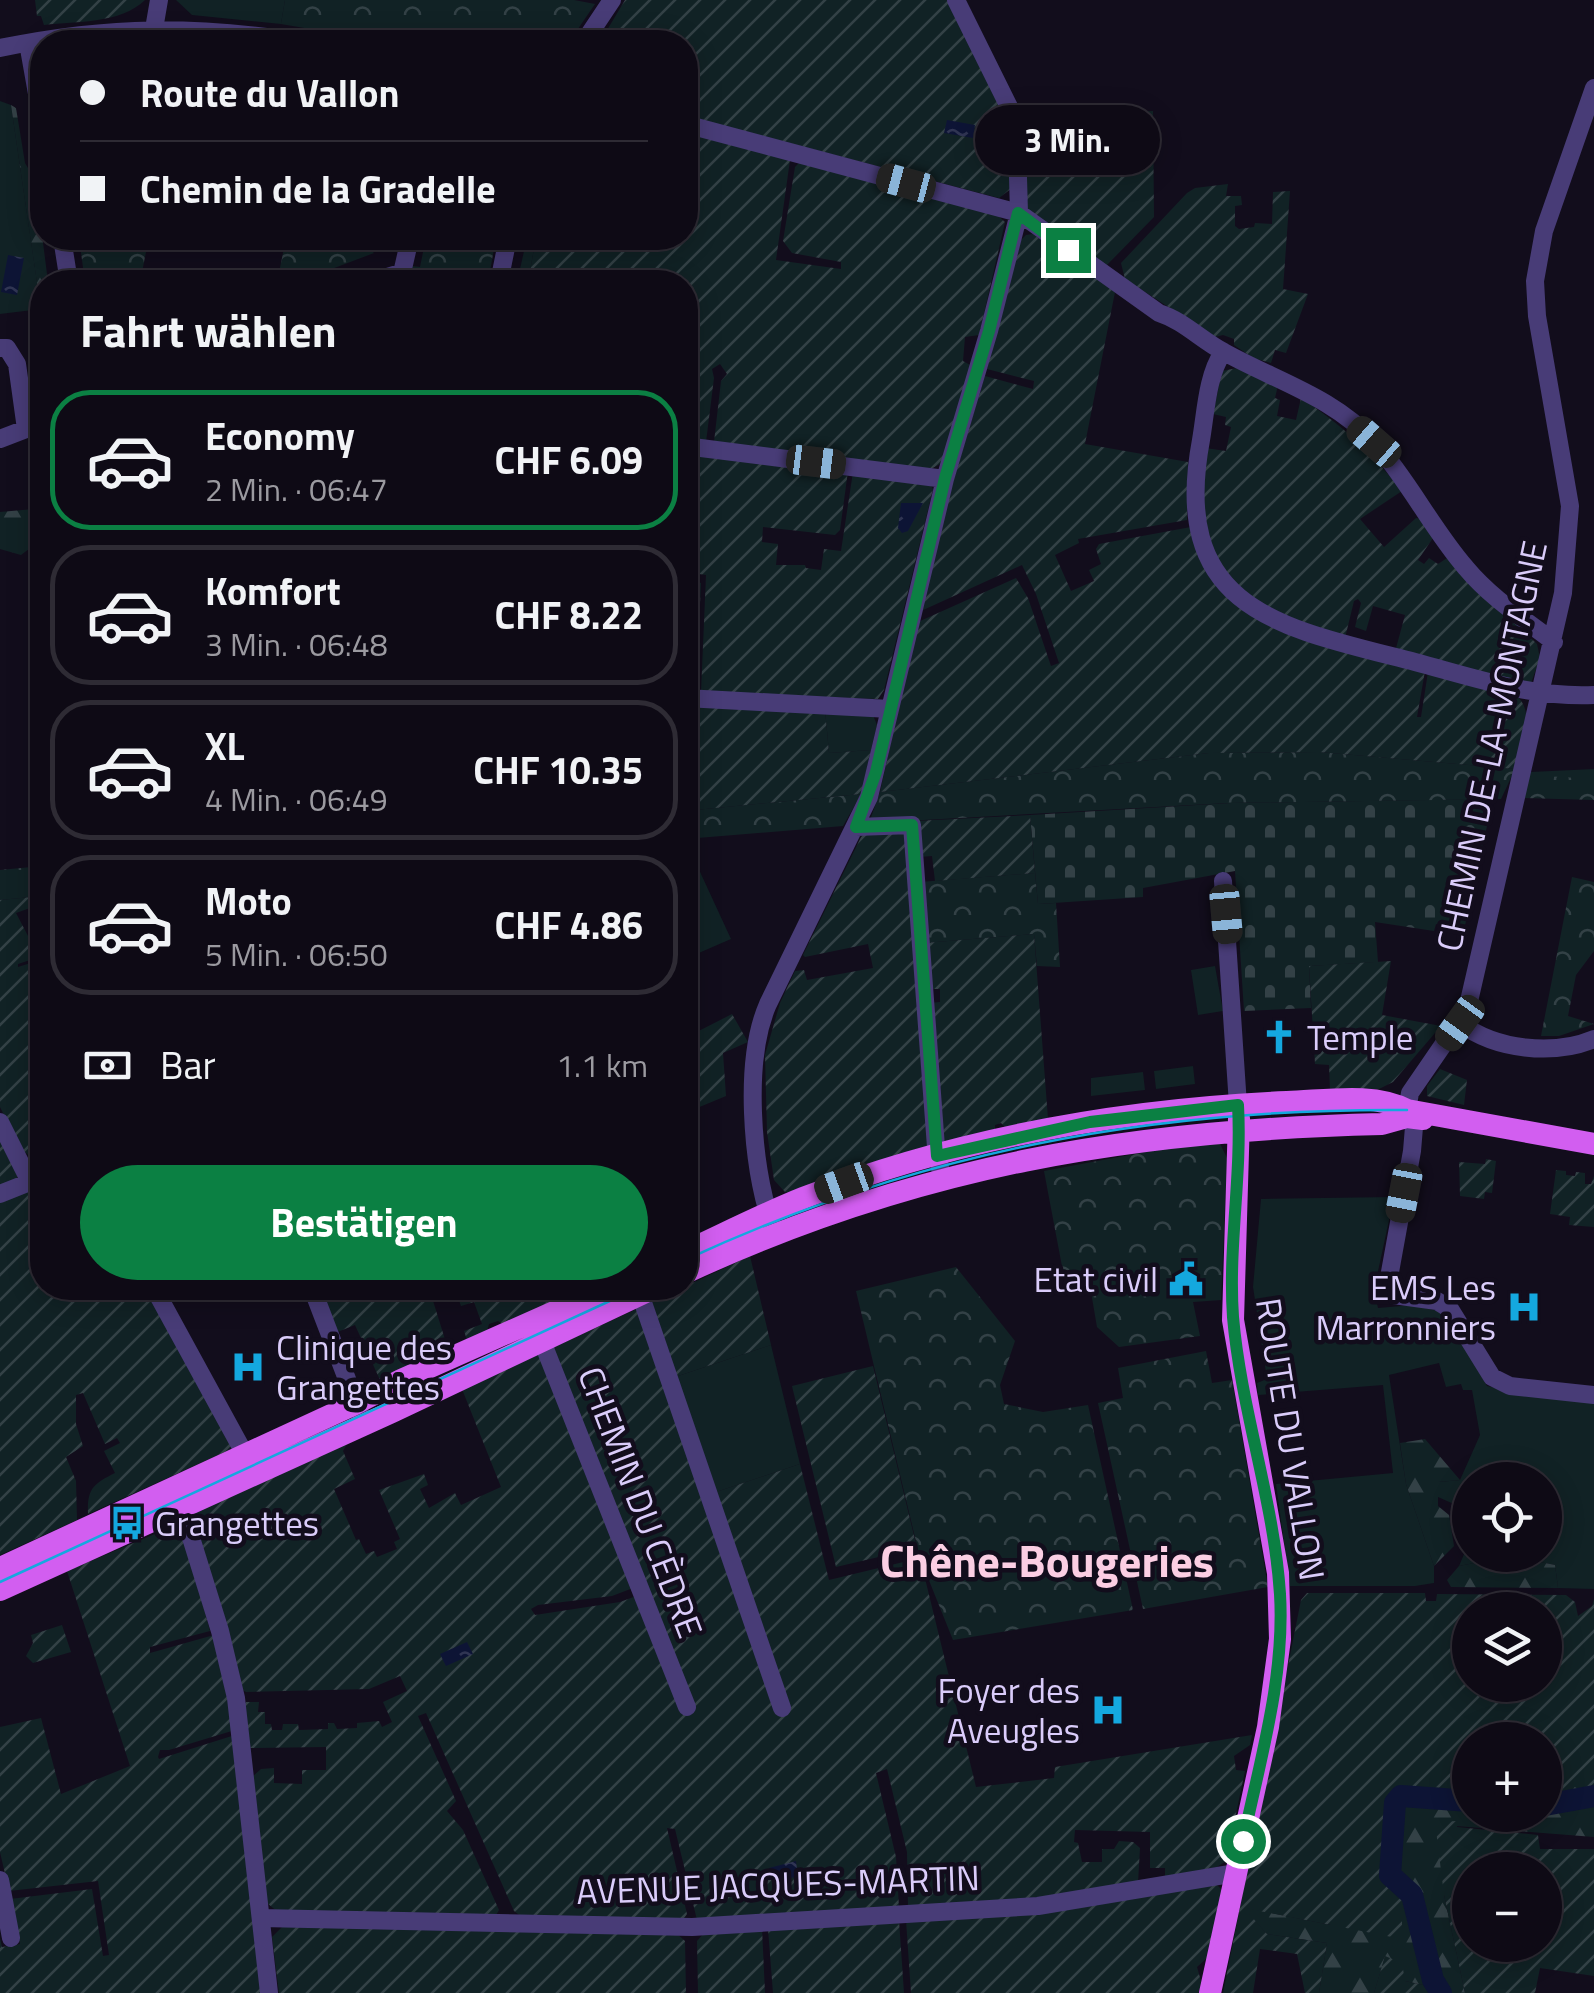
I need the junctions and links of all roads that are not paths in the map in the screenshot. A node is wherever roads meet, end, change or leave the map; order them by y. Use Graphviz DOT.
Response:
graph roads {
  1 [pos="160,0"];
  2 [pos="612,0"];
  3 [pos="956,0"];
  4 [pos="154,29"];
  5 [pos="115,30"];
  6 [pos="209,30"];
  7 [pos="592,30"];
  8 [pos="28,42"];
  9 [pos="0,48"];
  10 [pos="30,53"];
  11 [pos="1594,88"];
  12 [pos="698,127"];
  13 [pos="1018,213"];
  14 [pos="0,348"];
  15 [pos="1223,352"];
  16 [pos="0,439"];
  17 [pos="698,448"];
  18 [pos="945,478"];
  19 [pos="1554,642"];
  20 [pos="1541,695"];
  21 [pos="1594,695"];
  22 [pos="698,699"];
  23 [pos="890,708"];
  24 [pos="856,827"];
  25 [pos="1223,880"];
  26 [pos="1460,1023"];
  27 [pos="1594,1039"];
  28 [pos="1238,1105"];
  29 [pos="1407,1114"];
  30 [pos="0,1122"];
  31 [pos="1240,1129"];
  32 [pos="1594,1148"];
  33 [pos="939,1167"];
  34 [pos="30,1171"];
  35 [pos="30,1183"];
  36 [pos="0,1194"];
  37 [pos="772,1223"];
  38 [pos="698,1248"];
  39 [pos="698,1266"];
  40 [pos="161,1300"];
  41 [pos="317,1300"];
  42 [pos="647,1300"];
  43 [pos="582,1302"];
  44 [pos="538,1330"];
  45 [pos="1594,1396"];
  46 [pos="360,1413"];
  47 [pos="250,1463"];
  48 [pos="173,1486"];
  49 [pos="183,1508"];
  50 [pos="0,1568"];
  51 [pos="0,1590"];
  52 [pos="687,1707"];
  53 [pos="782,1708"];
  54 [pos="1236,1873"];
  55 [pos="0,1880"];
  56 [pos="260,1918"];
  57 [pos="11,1938"];
  58 [pos="269,1993"];
  59 [pos="1210,1993"];
  1 -- 4 [label="street"];
  2 -- 7 [label="street"];
  3 -- 13 [label="street"];
  4 -- 5 [label="street"];
  4 -- 6 [label="street"];
  8 -- 9 [label="street"];
  8 -- 10 [label="street"];
  11 -- 19 [label="street, CHEMIN DE-LA-MONTAGNE"];
  12 -- 13 [label="street"];
  13 -- 15 [label="street"];
  13 -- 18 [label="street"];
  14 -- 16 [label="street"];
  15 -- 19 [label="street"];
  15 -- 20 [label="street"];
  17 -- 18 [label="street"];
  18 -- 23 [label="street"];
  19 -- 20 [label="street, CHEMIN DE-LA-MONTAGNE"];
  20 -- 21 [label="street"];
  20 -- 26 [label="street, CHEMIN DE-LA-MONTAGNE"];
  22 -- 23 [label="street"];
  23 -- 24 [label="street"];
  24 -- 33 [label="street"];
  24 -- 37 [label="street"];
  25 -- 28 [label="street"];
  26 -- 27 [label="street"];
  26 -- 29 [label="street, CHEMIN DE-LA-MONTAGNE"];
  28 -- 29 [label="main road"];
  28 -- 31 [label="main road, ROUTE DU VALLON"];
  28 -- 33 [label="main road"];
  29 -- 31 [label="main road"];
  29 -- 32 [label="main road"];
  29 -- 45 [label="street"];
  30 -- 34 [label="street"];
  31 -- 33 [label="main road"];
  31 -- 54 [label="main road, ROUTE DU VALLON"];
  33 -- 37 [label="main road"];
  35 -- 36 [label="street"];
  37 -- 38 [label="main road"];
  37 -- 39 [label="main road"];
  40 -- 47 [label="street"];
  41 -- 46 [label="street"];
  42 -- 53 [label="street"];
  43 -- 44 [label="main road"];
  44 -- 46 [label="main road"];
  44 -- 52 [label="street, CHEMIN DU CÈDRE"];
  46 -- 47 [label="main road"];
  47 -- 48 [label="main road"];
  47 -- 49 [label="main road"];
  48 -- 49 [label="street"];
  48 -- 50 [label="main road"];
  49 -- 51 [label="main road"];
  49 -- 56 [label="street"];
  54 -- 56 [label="street, AVENUE JACQUES-MARTIN"];
  54 -- 59 [label="main road, ROUTE DU VALLON"];
  55 -- 57 [label="street"];
  56 -- 58 [label="street"];
}
